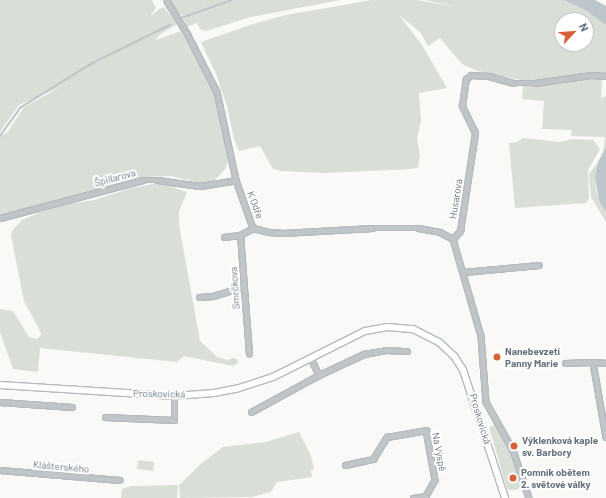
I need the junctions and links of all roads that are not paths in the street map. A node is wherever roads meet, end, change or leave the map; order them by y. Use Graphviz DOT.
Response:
graph roads {
  1 [pos="167,1"];
  2 [pos="606,76"];
  3 [pos="236,180"];
  4 [pos="0,218"];
  5 [pos="253,228"];
  6 [pos="240,235"];
  7 [pos="224,237"];
  8 [pos="453,239"];
  9 [pos="539,265"];
  10 [pos="464,272"];
  11 [pos="243,287"];
  12 [pos="199,297"];
  13 [pos="407,351"];
  14 [pos="249,354"];
  15 [pos="311,358"];
  16 [pos="593,362"];
  17 [pos="565,363"];
  18 [pos="606,363"];
  19 [pos="319,375"];
  20 [pos="0,385"];
  21 [pos="174,396"];
  22 [pos="0,402"];
  23 [pos="72,407"];
  24 [pos="251,412"];
  25 [pos="105,417"];
  26 [pos="606,437"];
  27 [pos="345,465"];
  28 [pos="0,470"];
  29 [pos="120,480"];
  30 [pos="426,497"];
  31 [pos="413,498"];
  32 [pos="505,498"];
  33 [pos="529,498"];
  1 -- 3 [label="street, K Odře"];
  2 -- 8 [label="street, Husarova"];
  3 -- 4 [label="street, Špillarova"];
  3 -- 5 [label="street, K Odře"];
  5 -- 6 [label="street"];
  5 -- 8 [label="street, K Odře"];
  6 -- 7 [label="street"];
  6 -- 11 [label="street, Smrčkova"];
  8 -- 10 [label="street"];
  9 -- 10 [label="street"];
  10 -- 33 [label="street"];
  11 -- 12 [label="street"];
  11 -- 14 [label="street, Smrčkova"];
  13 -- 19 [label="street"];
  15 -- 19 [label="street"];
  15 -- 21 [label="street, Proskovická"];
  15 -- 32 [label="street, Proskovická"];
  16 -- 17 [label="street"];
  16 -- 18 [label="street"];
  16 -- 26 [label="street"];
  19 -- 24 [label="street"];
  20 -- 21 [label="street, Proskovická"];
  21 -- 25 [label="street"];
  22 -- 23 [label="street"];
  27 -- 30 [label="street, Na Výspě"];
  28 -- 29 [label="street, Klášterského"];
  30 -- 31 [label="street"];
}
